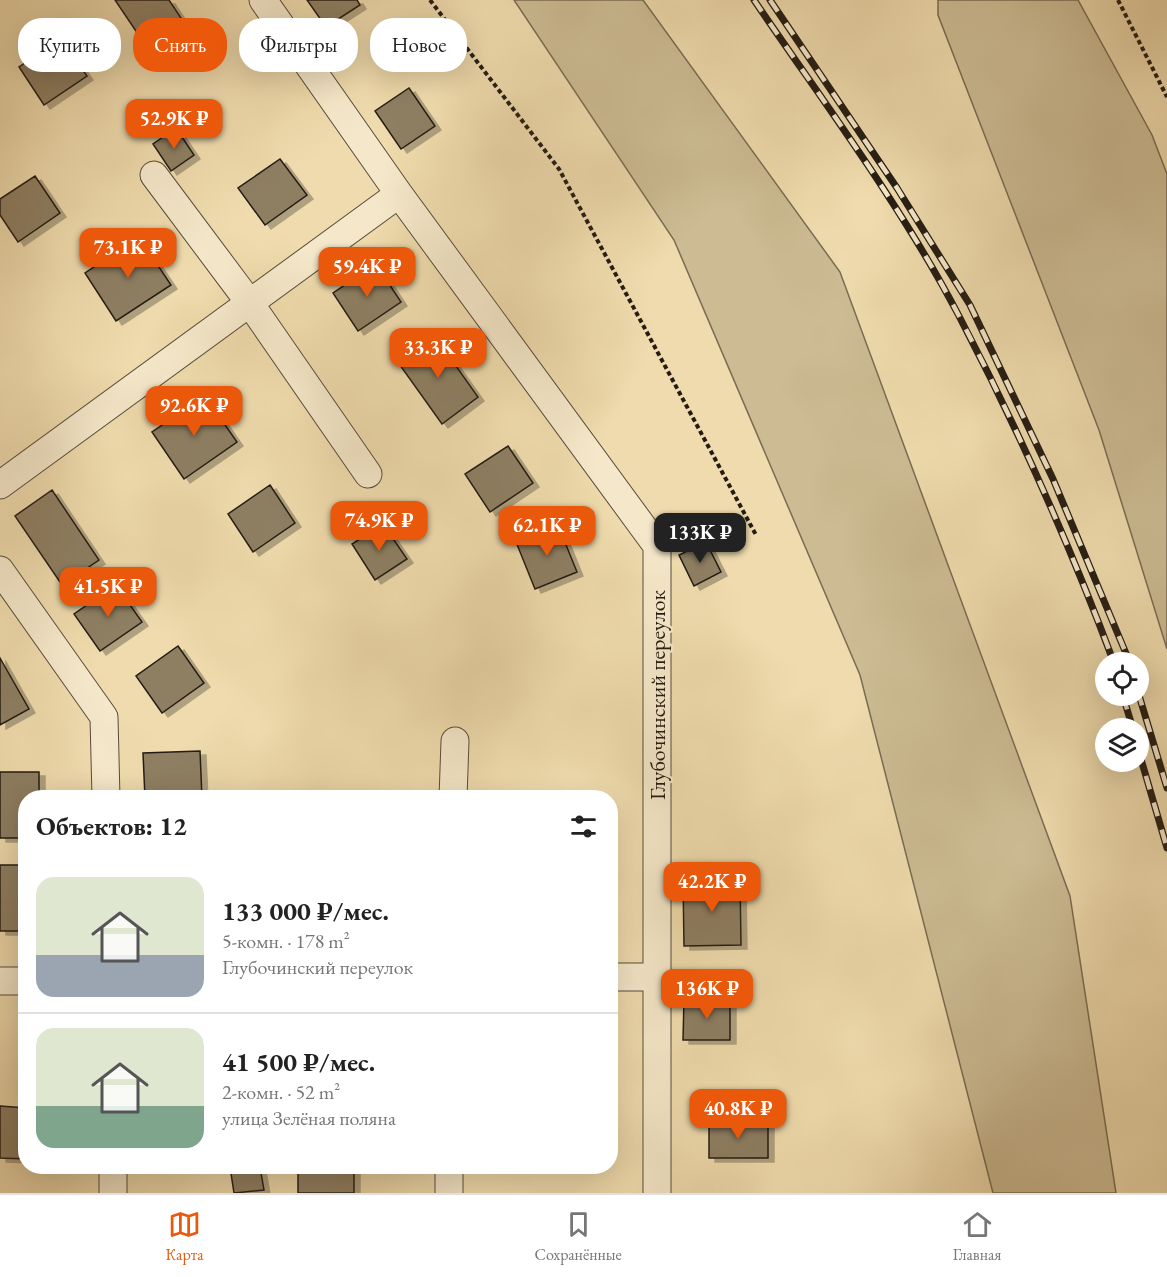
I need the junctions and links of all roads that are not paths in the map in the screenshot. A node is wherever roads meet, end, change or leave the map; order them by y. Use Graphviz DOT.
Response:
graph roads {
  1 [pos="263,0"];
  2 [pos="154,175"];
  3 [pos="399,194"];
  4 [pos="249,302"];
  5 [pos="368,474"];
  6 [pos="0,485"];
  7 [pos="0,570"];
  8 [pos="455,741"];
  9 [pos="106,790"];
  10 [pos="453,790"];
  11 [pos="618,977"];
  12 [pos="657,977"];
  13 [pos="0,981"];
  14 [pos="18,981"];
  15 [pos="113,1174"];
  16 [pos="449,1174"];
  17 [pos="113,1193"];
  18 [pos="449,1193"];
  19 [pos="657,1193"];
  1 -- 3 [label="street, Глубочинский переулок"];
  2 -- 4 [label="street"];
  3 -- 4 [label="street"];
  3 -- 12 [label="street, Глубочинский переулок"];
  4 -- 5 [label="street"];
  4 -- 6 [label="street"];
  7 -- 9 [label="street"];
  8 -- 10 [label="street"];
  11 -- 12 [label="street"];
  12 -- 19 [label="street, Глубочинский переулок"];
  13 -- 14 [label="street"];
  15 -- 17 [label="street"];
  16 -- 18 [label="street"];
}
